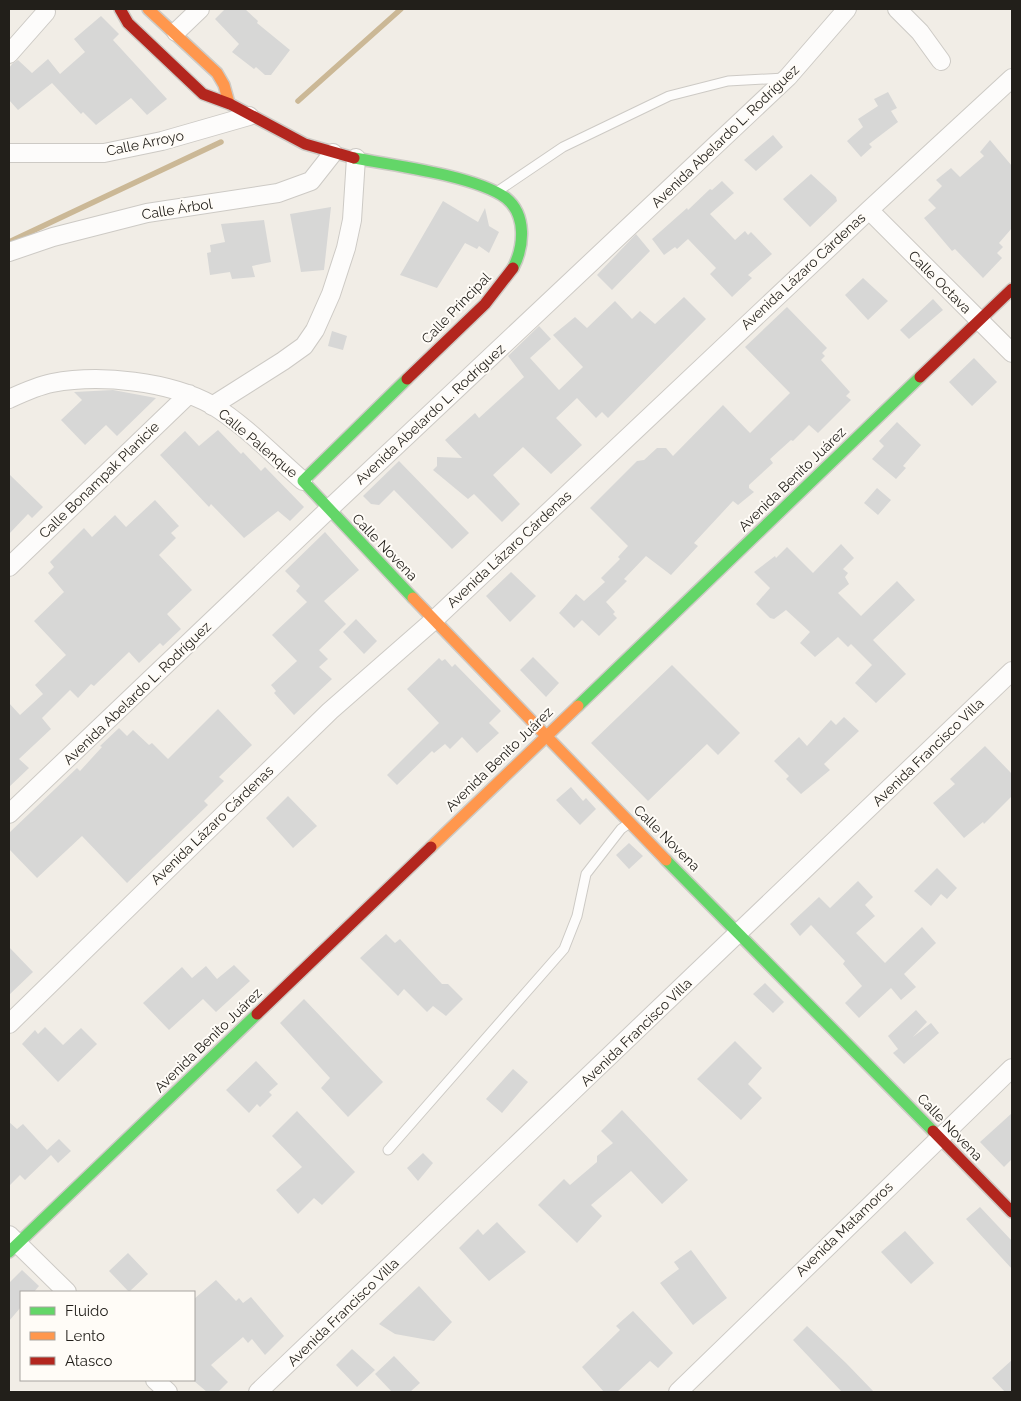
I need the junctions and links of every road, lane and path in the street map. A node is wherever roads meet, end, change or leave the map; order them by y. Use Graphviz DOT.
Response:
graph roads {
  1 [pos="120,9"];
  2 [pos="148,9"];
  3 [pos="200,9"];
  4 [pos="847,9"];
  5 [pos="897,9"];
  6 [pos="46,12"];
  7 [pos="176,32"];
  8 [pos="9,54"];
  9 [pos="941,62"];
  10 [pos="788,77"];
  11 [pos="1012,78"];
  12 [pos="229,104"];
  13 [pos="249,116"];
  14 [pos="9,153"];
  15 [pos="333,153"];
  16 [pos="356,158"];
  17 [pos="496,193"];
  18 [pos="869,210"];
  19 [pos="9,252"];
  20 [pos="1012,289"];
  21 [pos="979,321"];
  22 [pos="1012,353"];
  23 [pos="188,394"];
  24 [pos="9,399"];
  25 [pos="212,406"];
  26 [pos="303,481"];
  27 [pos="328,510"];
  28 [pos="9,567"];
  29 [pos="434,620"];
  30 [pos="1012,671"];
  31 [pos="545,736"];
  32 [pos="9,814"];
  33 [pos="630,822"];
  34 [pos="740,933"];
  35 [pos="9,1024"];
  36 [pos="1012,1068"];
  37 [pos="939,1136"];
  38 [pos="388,1150"];
  39 [pos="1012,1212"];
  40 [pos="12,1243"];
  41 [pos="66,1291"];
  42 [pos="156,1381"];
  43 [pos="168,1392"];
  44 [pos="258,1392"];
  45 [pos="678,1392"];
  1 -- 12 [label="street, Calle Principal"];
  2 -- 7 [label="street"];
  3 -- 7 [label="street"];
  4 -- 10 [label="street, Avenida Abelardo L. Rodríguez"];
  5 -- 9 [label="street"];
  6 -- 8 [label="street"];
  7 -- 12 [label="street"];
  10 -- 17 [label="lane"];
  10 -- 27 [label="street, Avenida Abelardo L. Rodríguez"];
  11 -- 18 [label="street, Avenida Lázaro Cárdenas"];
  12 -- 13 [label="street, Calle Principal"];
  13 -- 14 [label="street, Calle Arroyo"];
  13 -- 15 [label="street, Calle Principal"];
  15 -- 16 [label="street, Calle Principal"];
  15 -- 19 [label="street, Calle Árbol"];
  16 -- 17 [label="street, Calle Principal"];
  16 -- 25 [label="street"];
  17 -- 26 [label="street, Calle Principal"];
  18 -- 21 [label="street, Calle Octava"];
  18 -- 29 [label="street, Avenida Lázaro Cárdenas"];
  20 -- 21 [label="street, Avenida Benito Juárez"];
  21 -- 22 [label="street, Calle Octava"];
  21 -- 31 [label="street, Avenida Benito Juárez"];
  23 -- 24 [label="street, Calle Palenque"];
  23 -- 25 [label="street, Calle Palenque"];
  23 -- 28 [label="street, Calle Bonampak Planicie"];
  25 -- 26 [label="street, Calle Palenque"];
  26 -- 27 [label="street, Calle Novena"];
  27 -- 29 [label="street, Calle Novena"];
  27 -- 32 [label="street, Avenida Abelardo L. Rodríguez"];
  29 -- 31 [label="street, Calle Novena"];
  29 -- 35 [label="street, Avenida Lázaro Cárdenas"];
  30 -- 34 [label="street, Avenida Francisco Villa"];
  31 -- 33 [label="street, Calle Novena"];
  31 -- 40 [label="street, Avenida Benito Juárez"];
  33 -- 34 [label="street, Calle Novena"];
  33 -- 38 [label="lane"];
  34 -- 37 [label="street, Calle Novena"];
  34 -- 44 [label="street, Avenida Francisco Villa"];
  36 -- 37 [label="street, Avenida Matamoros"];
  37 -- 39 [label="street, Calle Novena"];
  37 -- 45 [label="street, Avenida Matamoros"];
  40 -- 41 [label="street"];
  42 -- 43 [label="street"];
}
